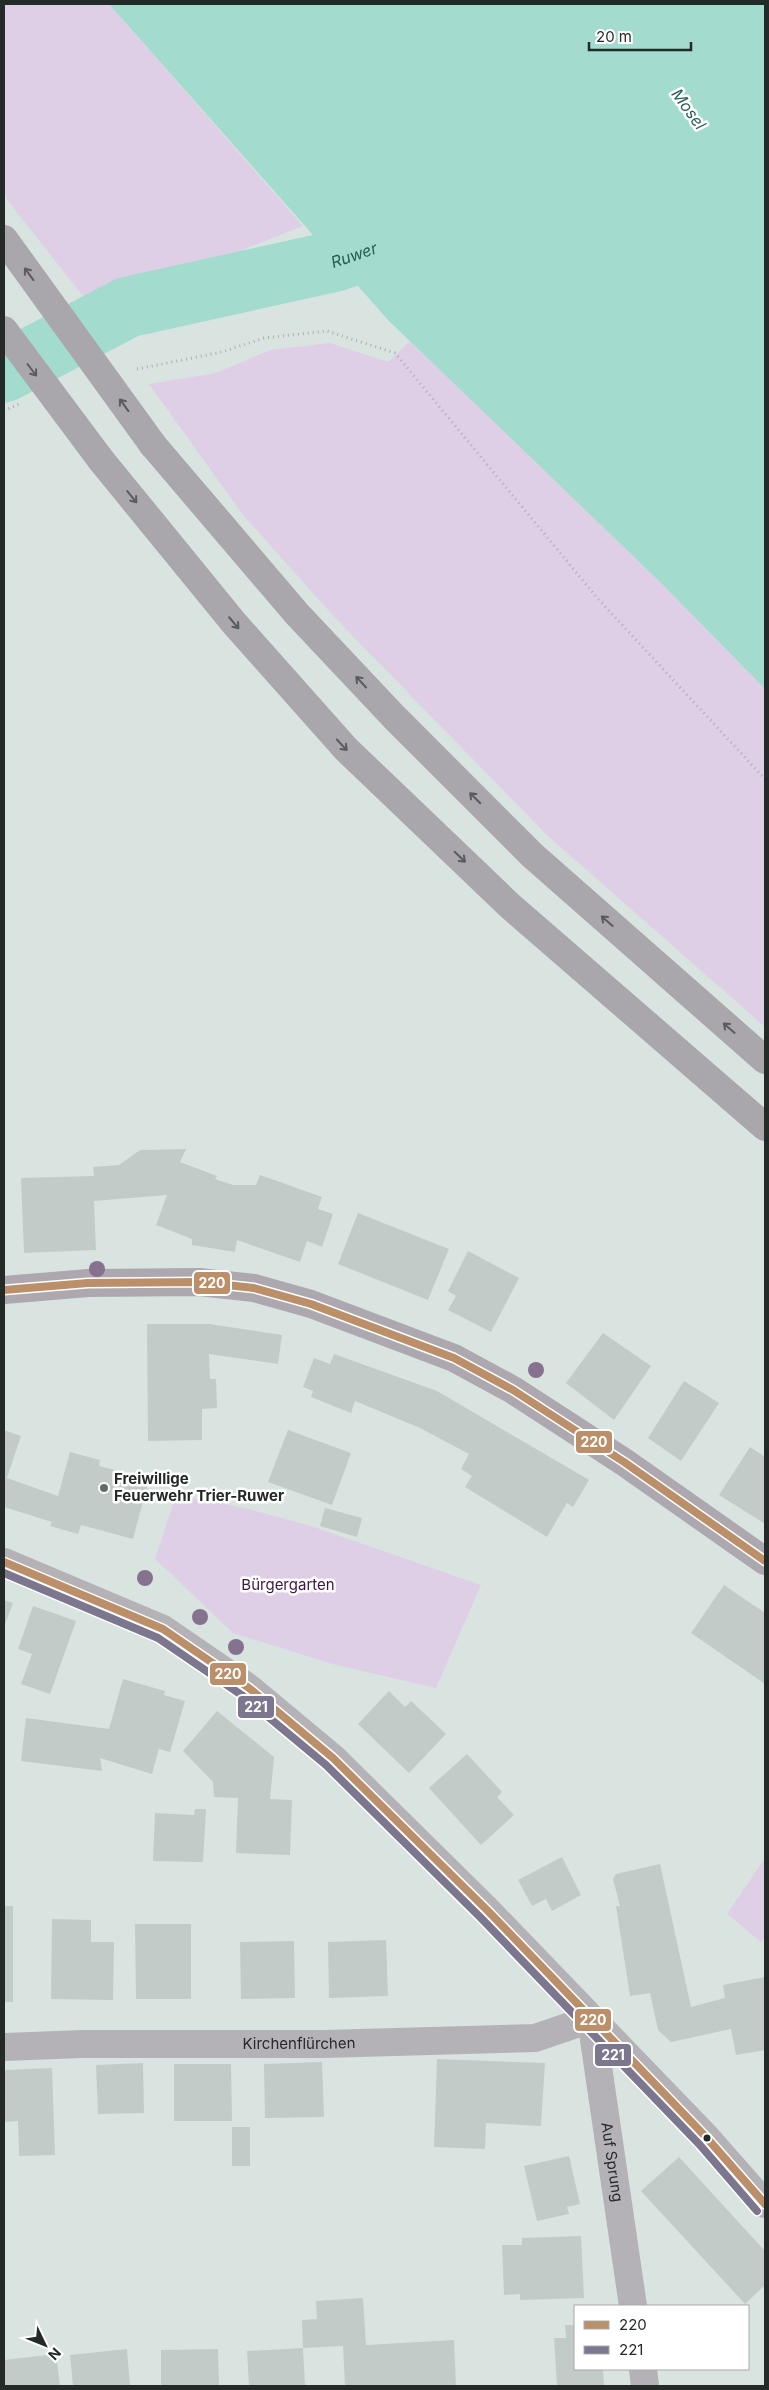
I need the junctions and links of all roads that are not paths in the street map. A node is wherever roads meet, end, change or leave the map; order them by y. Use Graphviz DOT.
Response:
graph roads {
  1 [pos="4,239"];
  2 [pos="4,330"];
  3 [pos="765,1060"];
  4 [pos="765,1127"];
  5 [pos="4,1290"];
  6 [pos="765,1561"];
  7 [pos="4,1562"];
  8 [pos="591,2019"];
  9 [pos="4,2047"];
  10 [pos="765,2204"];
  11 [pos="633,2305"];
  12 [pos="643,2370"];
  13 [pos="645,2386"];
  3 -- 1 [label="highway, one-way, bridge"];
  2 -- 4 [label="highway, one-way, bridge"];
  5 -- 6 [label="main road"];
  7 -- 8 [label="street"];
  8 -- 9 [label="street, Kirchenflürchen"];
  8 -- 10 [label="street"];
  8 -- 11 [label="street, Auf Sprung"];
  12 -- 13 [label="street"];
}
